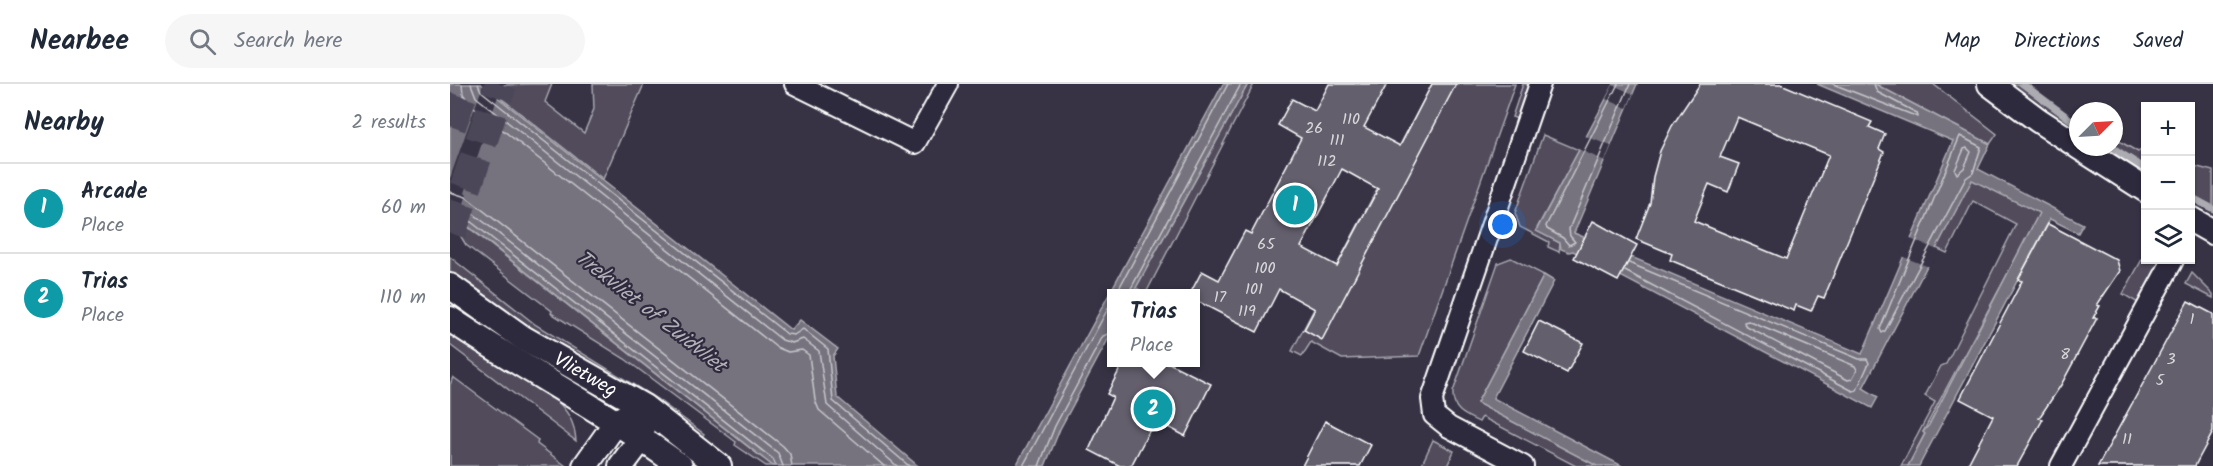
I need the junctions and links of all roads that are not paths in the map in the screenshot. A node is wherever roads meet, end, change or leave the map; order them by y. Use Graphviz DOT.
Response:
graph roads {
  1 [pos="795,84"];
  2 [pos="948,84"];
  3 [pos="1540,84"];
  4 [pos="1990,84"];
  5 [pos="2069,141"];
  6 [pos="2092,156"];
  7 [pos="2141,187"];
  8 [pos="2171,264"];
  9 [pos="450,286"];
  10 [pos="450,319"];
  11 [pos="644,407"];
  12 [pos="617,421"];
  13 [pos="642,438"];
  14 [pos="585,466"];
  15 [pos="621,466"];
  16 [pos="680,466"];
  17 [pos="719,466"];
  18 [pos="1523,466"];
  19 [pos="2061,466"];
  1 -- 2 [label="street"];
  3 -- 18 [label="street"];
  4 -- 5 [label="street"];
  6 -- 7 [label="street"];
  8 -- 19 [label="street"];
  9 -- 11 [label="street, Vlietweg"];
  10 -- 12 [label="street, Vlietweg"];
  11 -- 12 [label="street"];
  11 -- 13 [label="street"];
  11 -- 17 [label="street, Vlietweg"];
  12 -- 13 [label="street, Vlietweg"];
  12 -- 14 [label="street"];
  13 -- 15 [label="street"];
  13 -- 16 [label="street, Vlietweg"];
}
